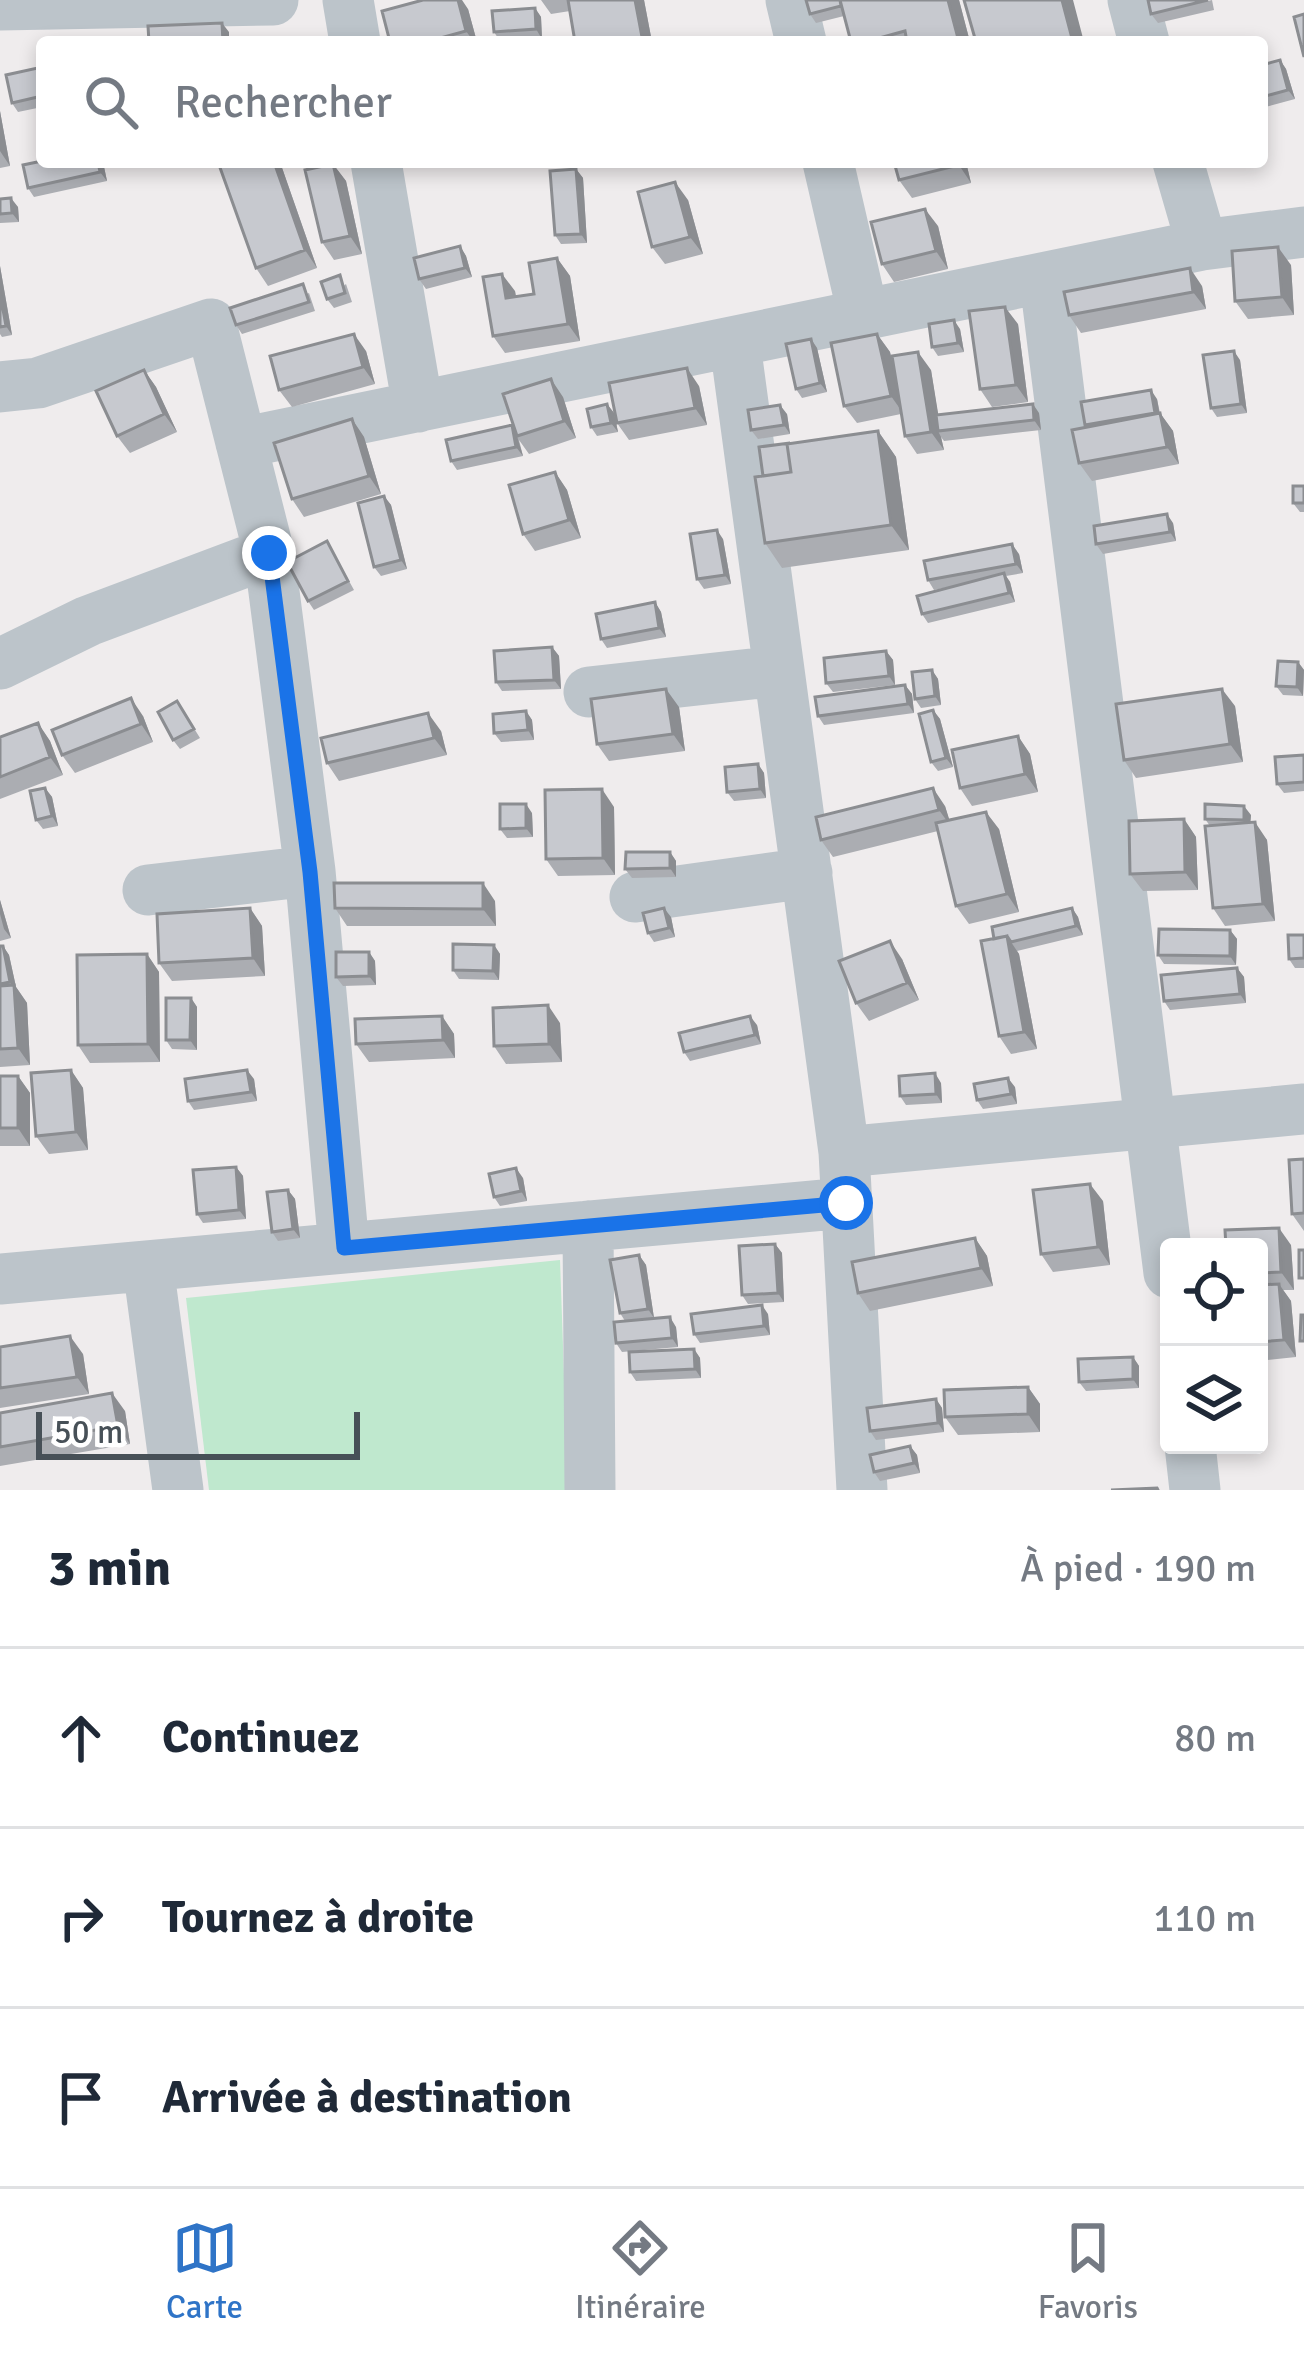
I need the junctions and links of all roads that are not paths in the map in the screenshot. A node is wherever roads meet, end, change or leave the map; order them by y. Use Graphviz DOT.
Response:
graph roads {
  1 [pos="273,0"];
  2 [pos="348,0"];
  3 [pos="791,0"];
  4 [pos="1132,0"];
  5 [pos="0,5"];
  6 [pos="354,36"];
  7 [pos="800,36"];
  8 [pos="1142,36"];
  9 [pos="377,168"];
  10 [pos="829,168"];
  11 [pos="1180,168"];
  12 [pos="1304,232"];
  13 [pos="1202,245"];
  14 [pos="1045,281"];
  15 [pos="864,318"];
  16 [pos="735,344"];
  17 [pos="0,387"];
  18 [pos="418,407"];
  19 [pos="241,443"];
  20 [pos="269,553"];
  21 [pos="0,664"];
  22 [pos="779,671"];
  23 [pos="589,692"];
  24 [pos="310,872"];
  25 [pos="807,873"];
  26 [pos="148,890"];
  27 [pos="635,897"];
  28 [pos="1304,1109"];
  29 [pos="1151,1124"];
  30 [pos="844,1152"];
  31 [pos="846,1203"];
  32 [pos="588,1226"];
  33 [pos="1165,1238"];
  34 [pos="344,1248"];
  35 [pos="148,1266"];
  36 [pos="0,1280"];
  37 [pos="1191,1454"];
  38 [pos="178,1490"];
  39 [pos="590,1490"];
  40 [pos="862,1490"];
  41 [pos="1195,1490"];
  1 -- 5 [label="street"];
  2 -- 6 [label="street"];
  3 -- 7 [label="street"];
  4 -- 8 [label="street"];
  9 -- 18 [label="street"];
  10 -- 15 [label="street"];
  11 -- 13 [label="street"];
  12 -- 13 [label="street"];
  13 -- 14 [label="street"];
  14 -- 15 [label="street"];
  14 -- 29 [label="street"];
  15 -- 16 [label="street"];
  16 -- 18 [label="street"];
  16 -- 22 [label="street"];
  17 -- 19 [label="street"];
  18 -- 19 [label="street"];
  19 -- 20 [label="street"];
  20 -- 21 [label="street"];
  20 -- 24 [label="street"];
  22 -- 23 [label="street"];
  22 -- 25 [label="street"];
  24 -- 26 [label="street"];
  24 -- 34 [label="street"];
  25 -- 27 [label="street"];
  25 -- 30 [label="street"];
  28 -- 29 [label="street"];
  29 -- 30 [label="street"];
  29 -- 33 [label="street"];
  30 -- 31 [label="street"];
  31 -- 32 [label="street"];
  31 -- 40 [label="street"];
  32 -- 34 [label="street"];
  32 -- 39 [label="street"];
  34 -- 35 [label="street"];
  35 -- 36 [label="street"];
  35 -- 38 [label="street"];
  37 -- 41 [label="street"];
}
